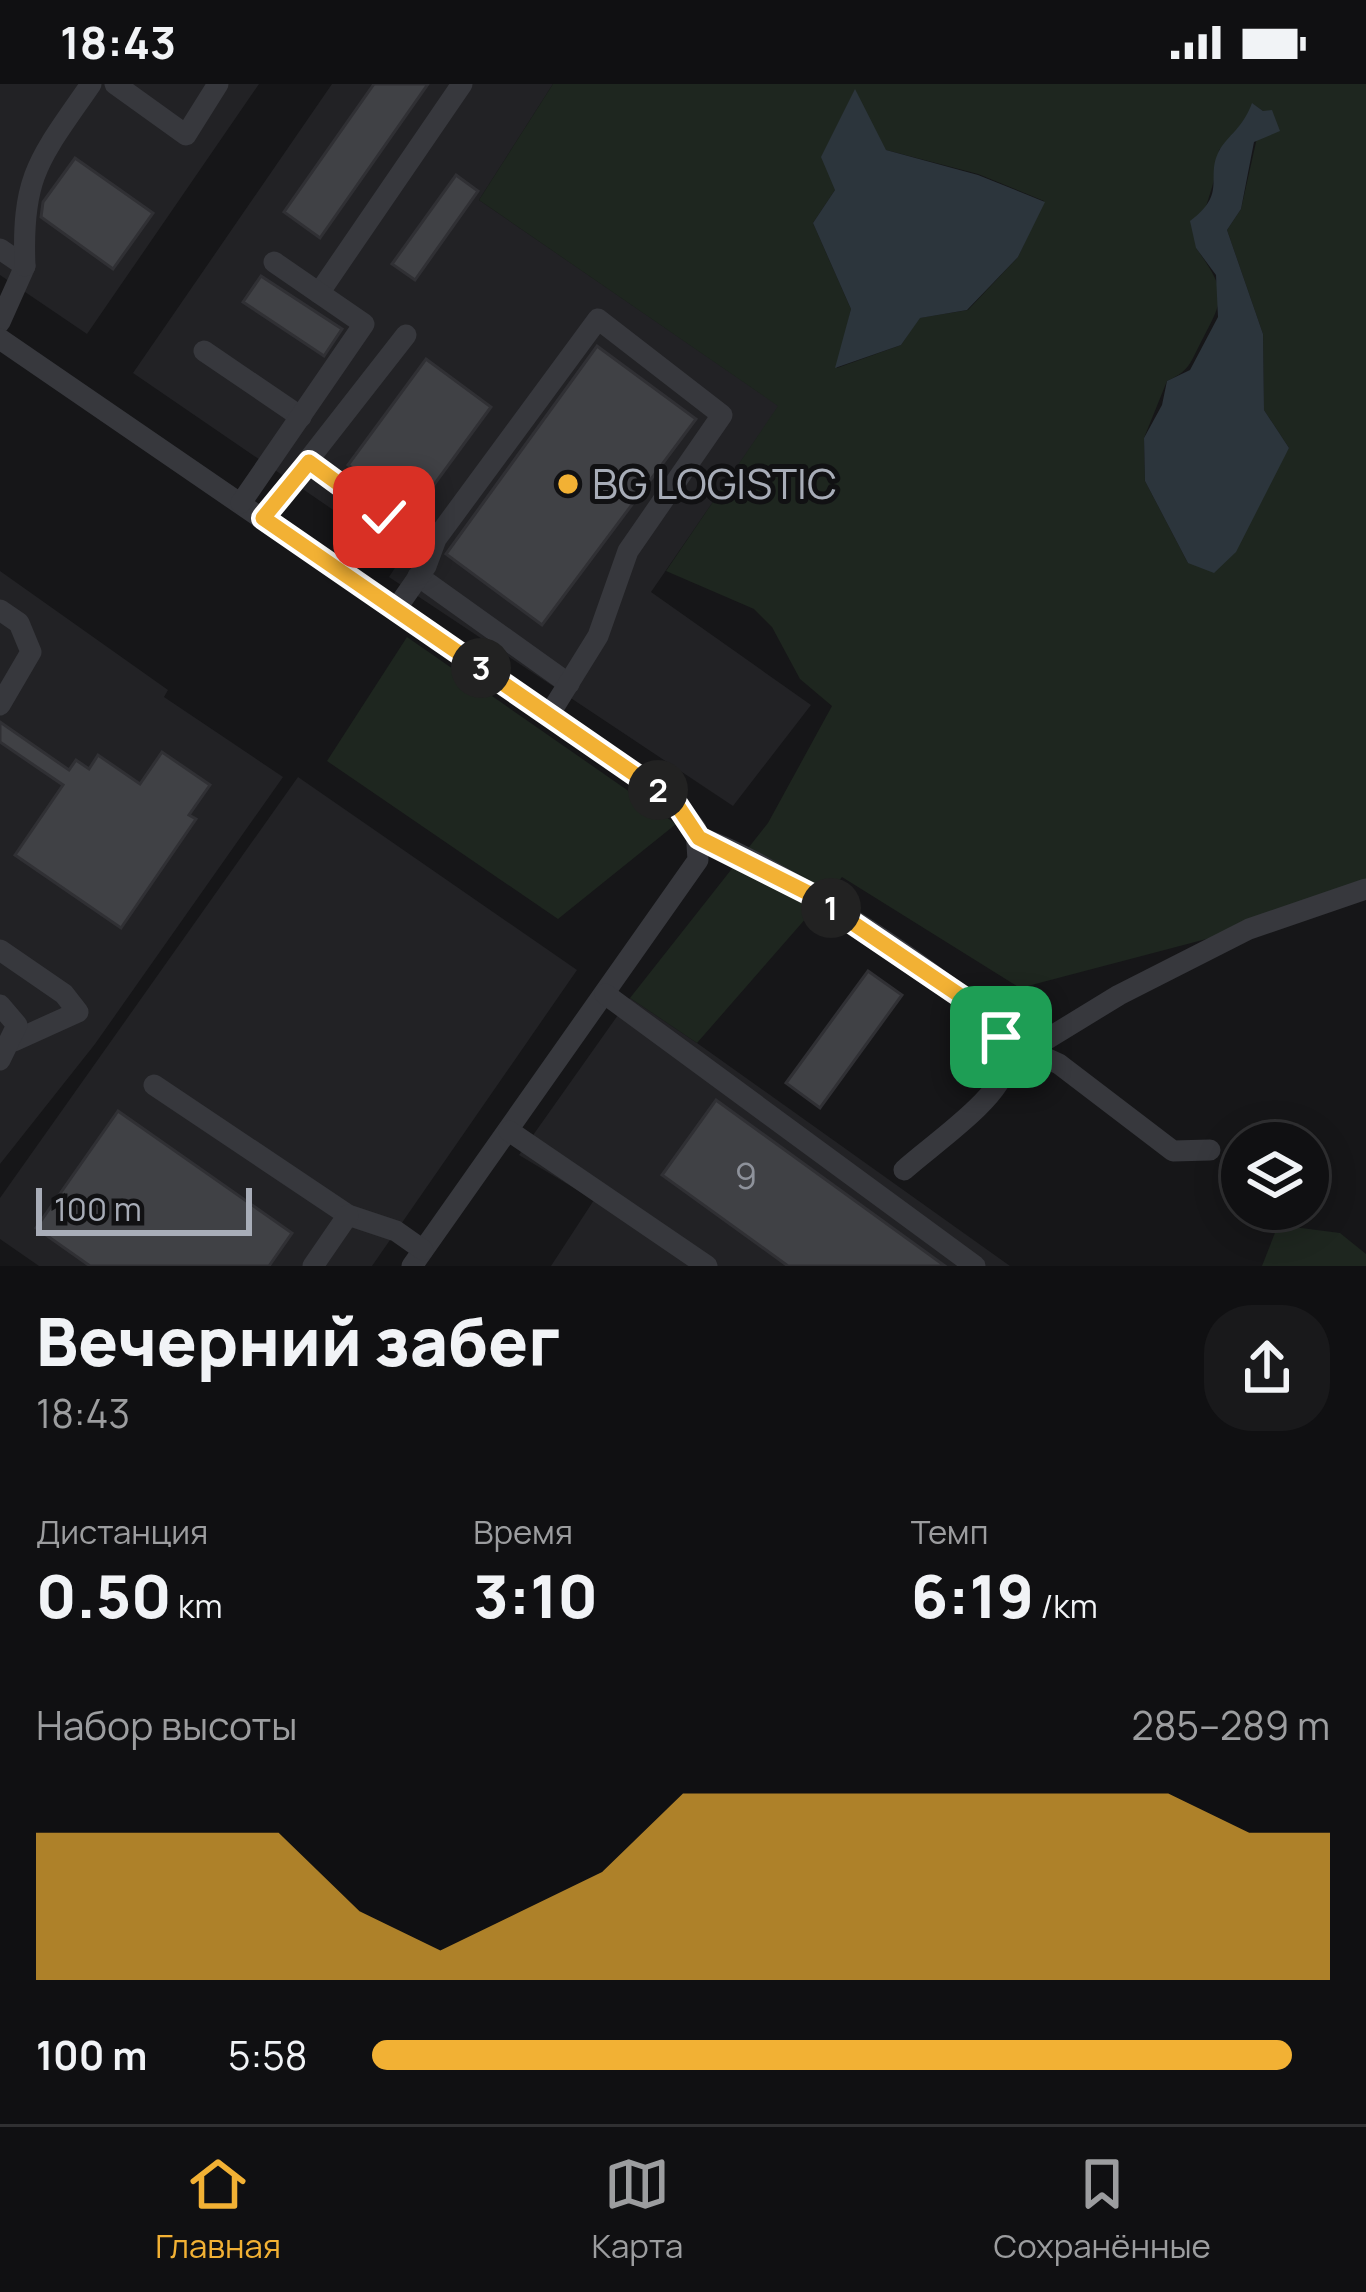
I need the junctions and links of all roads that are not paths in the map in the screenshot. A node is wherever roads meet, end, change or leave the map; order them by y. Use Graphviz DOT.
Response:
graph roads {
  1 [pos="91,84"];
  2 [pos="115,84"];
  3 [pos="218,84"];
  4 [pos="462,84"];
  5 [pos="0,249"];
  6 [pos="274,262"];
  7 [pos="25,266"];
  8 [pos="319,293"];
  9 [pos="0,322"];
  10 [pos="406,335"];
  11 [pos="0,339"];
  12 [pos="204,351"];
  13 [pos="301,417"];
  14 [pos="309,462"];
  15 [pos="241,503"];
  16 [pos="384,517"];
  17 [pos="263,518"];
  18 [pos="418,576"];
  19 [pos="396,609"];
  20 [pos="0,610"];
  21 [pos="569,684"];
  22 [pos="0,705"];
  23 [pos="549,715"];
  24 [pos="699,838"];
  25 [pos="1366,889"];
  26 [pos="0,950"];
  27 [pos="605,994"];
  28 [pos="0,1005"];
  29 [pos="1001,1037"];
  30 [pos="14,1041"];
  31 [pos="1029,1050"];
  32 [pos="0,1060"];
  33 [pos="154,1084"];
  34 [pos="509,1131"];
  35 [pos="1210,1150"];
  36 [pos="904,1169"];
  37 [pos="347,1215"];
  38 [pos="418,1258"];
  39 [pos="313,1266"];
  40 [pos="707,1266"];
  41 [pos="975,1266"];
  1 -- 7 [label="street"];
  2 -- 3 [label="street"];
  4 -- 8 [label="street"];
  5 -- 7 [label="street"];
  6 -- 8 [label="street"];
  7 -- 9 [label="street"];
  8 -- 13 [label="street"];
  10 -- 14 [label="street"];
  11 -- 15 [label="street"];
  12 -- 13 [label="street"];
  13 -- 15 [label="street"];
  14 -- 16 [label="street"];
  14 -- 17 [label="street"];
  15 -- 17 [label="street"];
  17 -- 19 [label="street"];
  18 -- 19 [label="street"];
  18 -- 21 [label="street"];
  18 -- 21 [label="street"];
  19 -- 23 [label="street"];
  20 -- 22 [label="street"];
  21 -- 23 [label="street"];
  23 -- 24 [label="street"];
  24 -- 27 [label="street"];
  24 -- 29 [label="street"];
  25 -- 31 [label="street"];
  26 -- 30 [label="street"];
  27 -- 34 [label="street"];
  27 -- 41 [label="street"];
  28 -- 30 [label="street"];
  29 -- 31 [label="street"];
  29 -- 36 [label="street"];
  30 -- 32 [label="street"];
  31 -- 35 [label="street"];
  33 -- 37 [label="street"];
  34 -- 38 [label="street"];
  34 -- 40 [label="street"];
  37 -- 38 [label="street"];
  37 -- 39 [label="street"];
}
